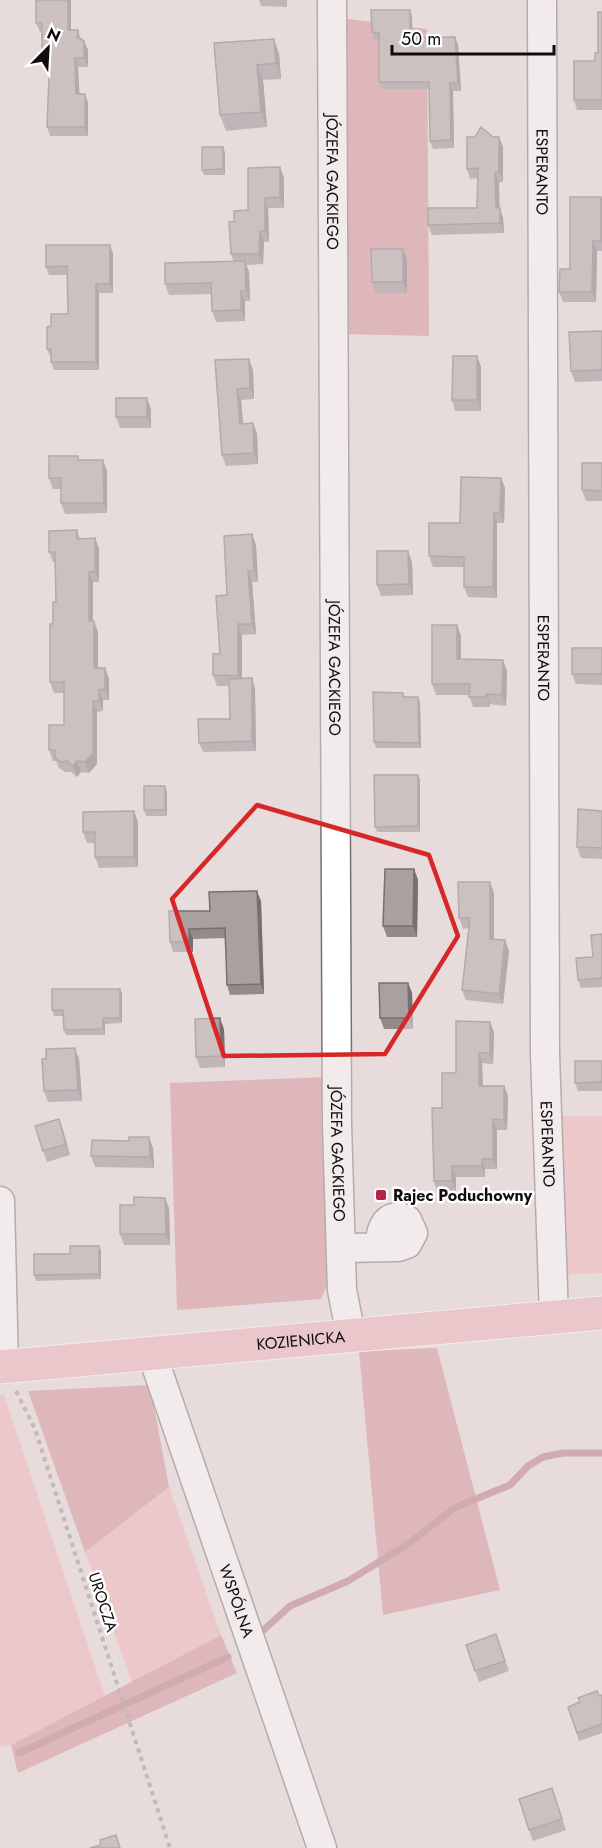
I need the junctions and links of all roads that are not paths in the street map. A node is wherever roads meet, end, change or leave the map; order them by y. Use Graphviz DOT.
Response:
graph roads {
  1 [pos="332,0"];
  2 [pos="542,0"];
  3 [pos="0,1201"];
  4 [pos="380,1247"];
  5 [pos="341,1248"];
  6 [pos="602,1313"];
  7 [pos="554,1317"];
  8 [pos="351,1335"];
  9 [pos="152,1354"];
  10 [pos="2,1367"];
  11 [pos="322,1848"];
  1 -- 5 [label="street, JÓZEFA GACKIEGO"];
  2 -- 7 [label="street, ESPERANTO"];
  3 -- 10 [label="street"];
  4 -- 5 [label="street"];
  5 -- 8 [label="street, JÓZEFA GACKIEGO"];
  6 -- 7 [label="main road, KOZIENICKA"];
  7 -- 8 [label="main road, KOZIENICKA"];
  8 -- 9 [label="main road, KOZIENICKA"];
  9 -- 10 [label="main road, KOZIENICKA"];
  9 -- 11 [label="street, WSPÓLNA"];
}
